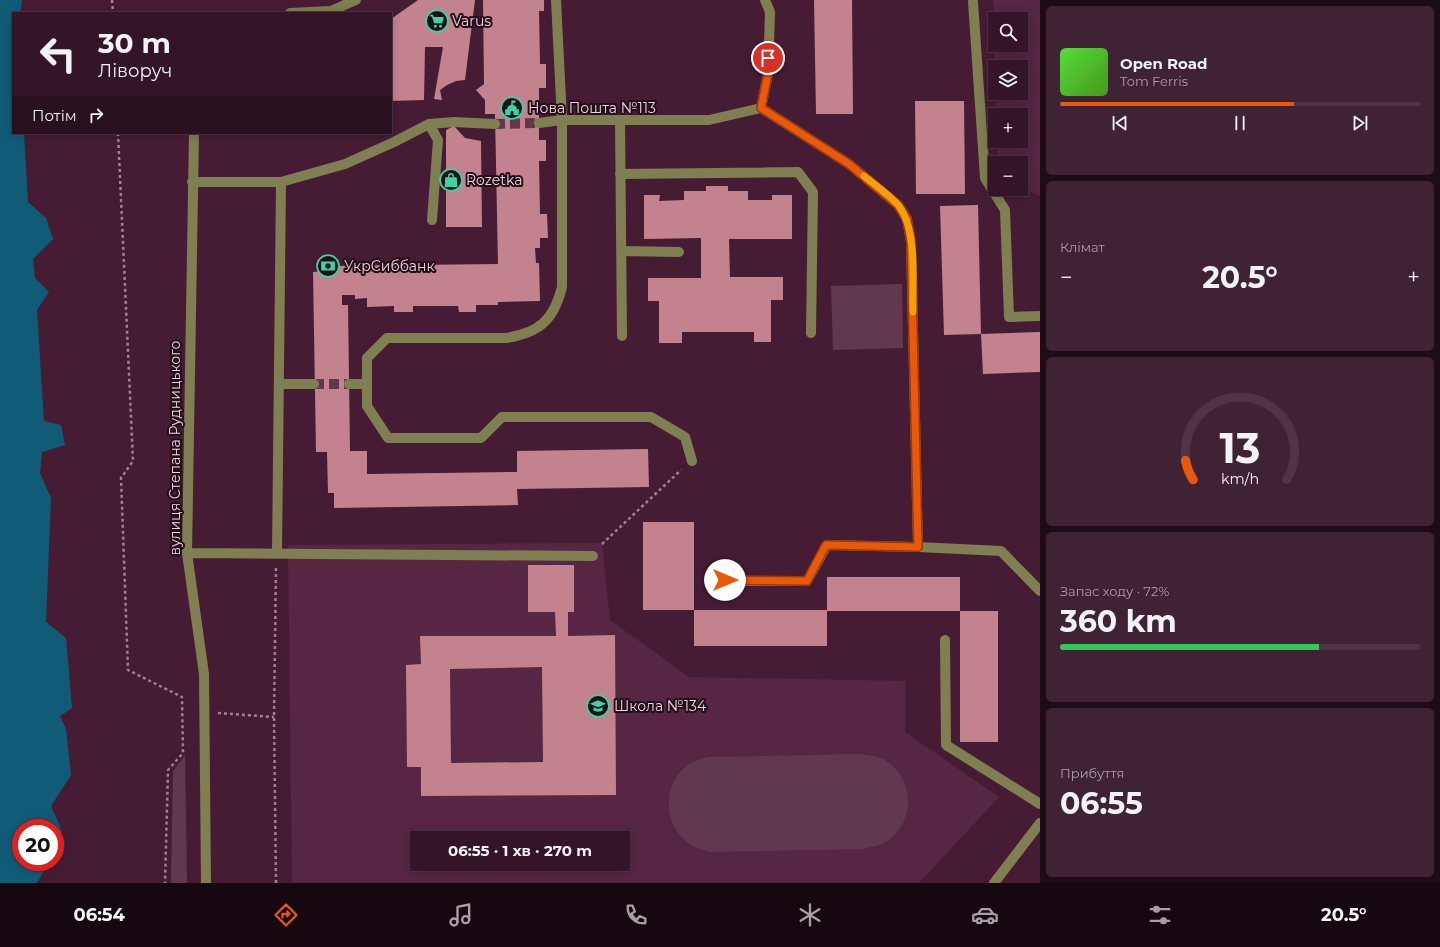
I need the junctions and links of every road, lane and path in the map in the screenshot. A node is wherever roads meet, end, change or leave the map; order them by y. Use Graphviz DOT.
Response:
graph roads {
  1 [pos="112,0"];
  2 [pos="356,0"];
  3 [pos="556,0"];
  4 [pos="765,0"];
  5 [pos="973,2"];
  6 [pos="113,12"];
  7 [pos="310,12"];
  8 [pos="761,108"];
  9 [pos="562,120"];
  10 [pos="620,120"];
  11 [pos="539,123"];
  12 [pos="429,124"];
  13 [pos="496,124"];
  14 [pos="118,134"];
  15 [pos="194,134"];
  16 [pos="620,174"];
  17 [pos="192,182"];
  18 [pos="281,182"];
  19 [pos="432,220"];
  20 [pos="621,251"];
  21 [pos="679,252"];
  22 [pos="1040,316"];
  23 [pos="812,333"];
  24 [pos="622,336"];
  25 [pos="279,384"];
  26 [pos="314,384"];
  27 [pos="349,384"];
  28 [pos="367,384"];
  29 [pos="692,461"];
  30 [pos="918,547"];
  31 [pos="187,553"];
  32 [pos="276,553"];
  33 [pos="593,556"];
  34 [pos="725,580"];
  35 [pos="1040,591"];
  36 [pos="945,640"];
  37 [pos="182,709"];
  38 [pos="204,711"];
  39 [pos="274,717"];
  40 [pos="1040,804"];
  41 [pos="1040,823"];
  42 [pos="165,883"];
  43 [pos="206,883"];
  44 [pos="276,883"];
  45 [pos="994,883"];
  1 -- 6 [label="path"];
  2 -- 7 [label="street"];
  3 -- 9 [label="street"];
  4 -- 8 [label="street"];
  5 -- 22 [label="street"];
  8 -- 10 [label="street"];
  8 -- 30 [label="street"];
  9 -- 10 [label="street"];
  9 -- 11 [label="street"];
  9 -- 28 [label="street"];
  10 -- 16 [label="street"];
  12 -- 13 [label="street"];
  12 -- 18 [label="street"];
  12 -- 19 [label="street"];
  14 -- 37 [label="path"];
  15 -- 17 [label="street, вулиця Степана Рудницького"];
  16 -- 20 [label="street"];
  16 -- 23 [label="street"];
  17 -- 18 [label="street"];
  17 -- 31 [label="street, вулиця Степана Рудницького"];
  18 -- 25 [label="street"];
  20 -- 21 [label="street"];
  20 -- 24 [label="street"];
  25 -- 26 [label="street"];
  25 -- 32 [label="street"];
  27 -- 28 [label="street"];
  28 -- 29 [label="street"];
  29 -- 33 [label="path"];
  30 -- 34 [label="street"];
  30 -- 35 [label="street"];
  31 -- 32 [label="street"];
  31 -- 38 [label="street, вулиця Степана Рудницького"];
  32 -- 33 [label="street"];
  32 -- 39 [label="path"];
  36 -- 40 [label="street"];
  37 -- 38 [label="path"];
  37 -- 42 [label="path"];
  38 -- 39 [label="path"];
  38 -- 43 [label="street, вулиця Степана Рудницького"];
  39 -- 44 [label="path"];
  41 -- 45 [label="street"];
}
